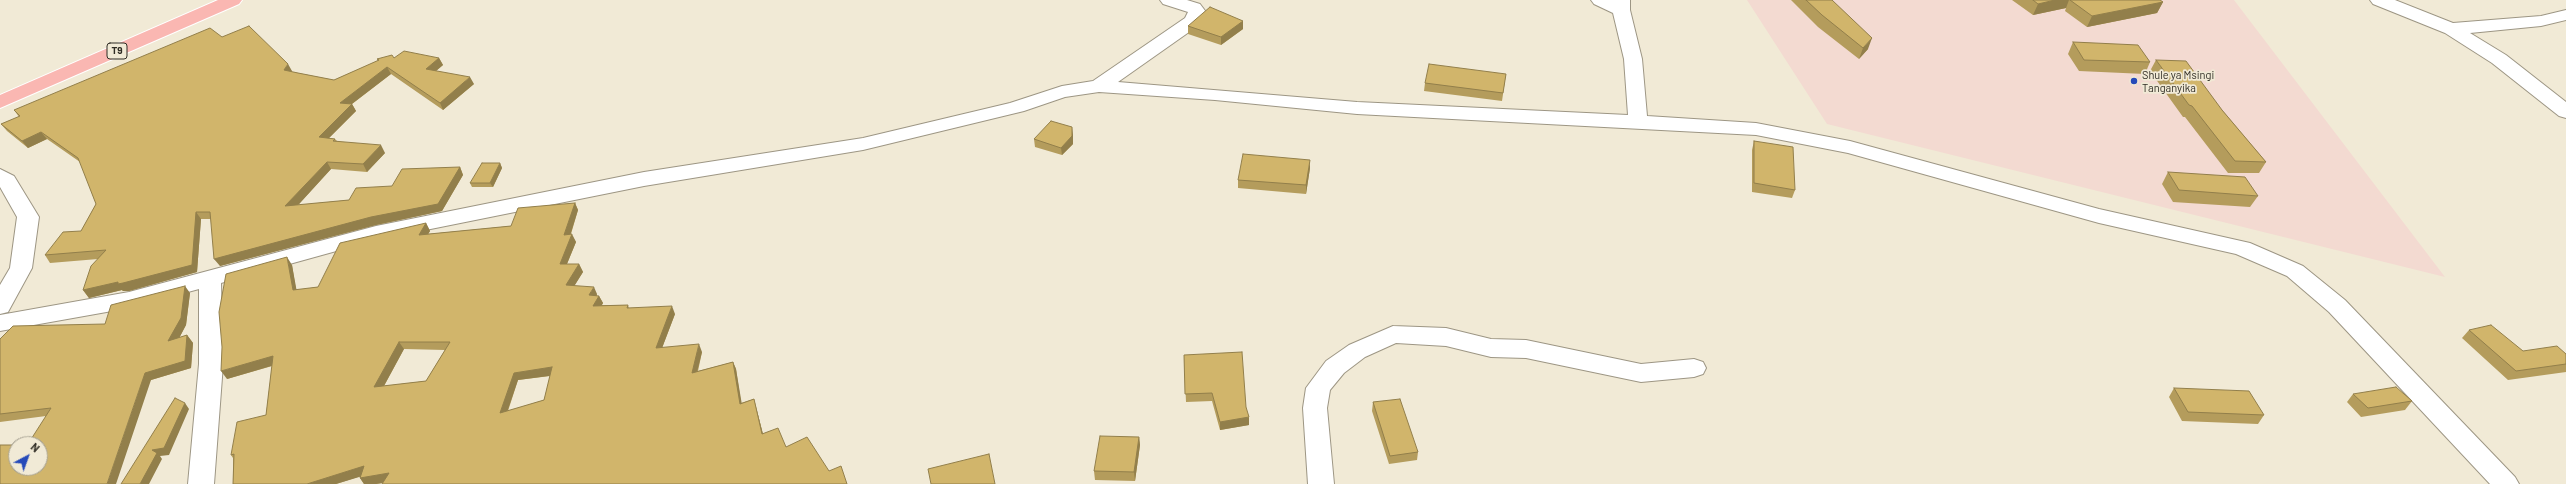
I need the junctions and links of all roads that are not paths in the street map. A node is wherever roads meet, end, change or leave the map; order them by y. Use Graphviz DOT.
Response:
graph roads {
  1 [pos="233,0"];
  2 [pos="1169,0"];
  3 [pos="1600,0"];
  4 [pos="2379,0"];
  5 [pos="1621,5"];
  6 [pos="2566,15"];
  7 [pos="2451,29"];
  8 [pos="1099,86"];
  9 [pos="0,102"];
  10 [pos="2566,112"];
  11 [pos="1638,122"];
  12 [pos="0,176"];
  13 [pos="210,279"];
  14 [pos="0,306"];
  15 [pos="0,323"];
  16 [pos="1694,368"];
  17 [pos="201,484"];
  18 [pos="1322,484"];
  19 [pos="2506,484"];
  1 -- 9 [label="highway, T9"];
  2 -- 8 [label="street"];
  3 -- 5 [label="street"];
  4 -- 7 [label="street"];
  5 -- 11 [label="street"];
  6 -- 7 [label="street"];
  7 -- 10 [label="street"];
  8 -- 11 [label="street"];
  8 -- 13 [label="street"];
  11 -- 19 [label="street"];
  12 -- 14 [label="street"];
  13 -- 15 [label="street"];
  13 -- 17 [label="street"];
  16 -- 18 [label="street"];
}
